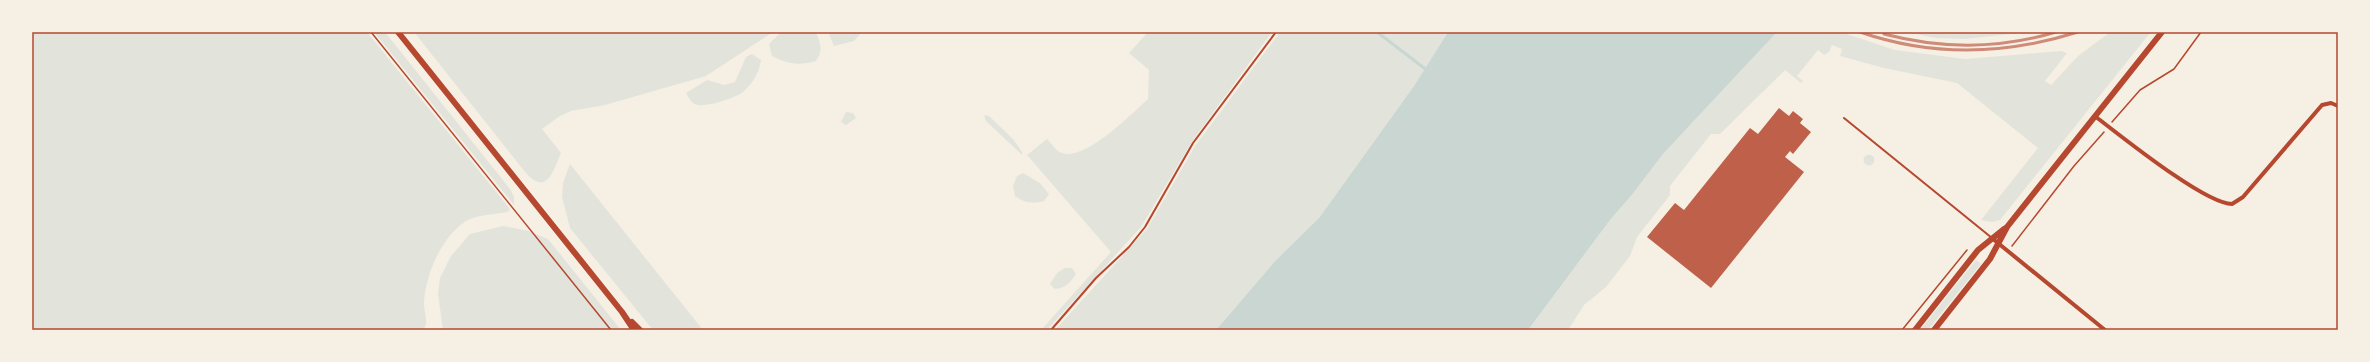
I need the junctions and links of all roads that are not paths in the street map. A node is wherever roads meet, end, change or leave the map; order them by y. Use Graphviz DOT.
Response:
graph roads {
  1 [pos="398,32"];
  2 [pos="1276,32"];
  3 [pos="2162,32"];
  4 [pos="2338,106"];
  5 [pos="2096,117"];
  6 [pos="1844,118"];
  7 [pos="2007,227"];
  8 [pos="1993,239"];
  9 [pos="1998,243"];
  10 [pos="622,312"];
  11 [pos="634,330"];
  12 [pos="640,330"];
  13 [pos="1051,330"];
  14 [pos="1915,330"];
  15 [pos="1934,330"];
  16 [pos="2105,330"];
  1 -- 10 [label="main road"];
  2 -- 13 [label="lane"];
  3 -- 5 [label="main road"];
  4 -- 5 [label="street"];
  5 -- 7 [label="main road"];
  6 -- 8 [label="lane"];
  7 -- 8 [label="main road"];
  7 -- 9 [label="main road"];
  8 -- 9 [label="street"];
  8 -- 14 [label="main road"];
  9 -- 15 [label="main road"];
  9 -- 16 [label="street"];
  10 -- 11 [label="main road"];
  10 -- 12 [label="main road"];
}
